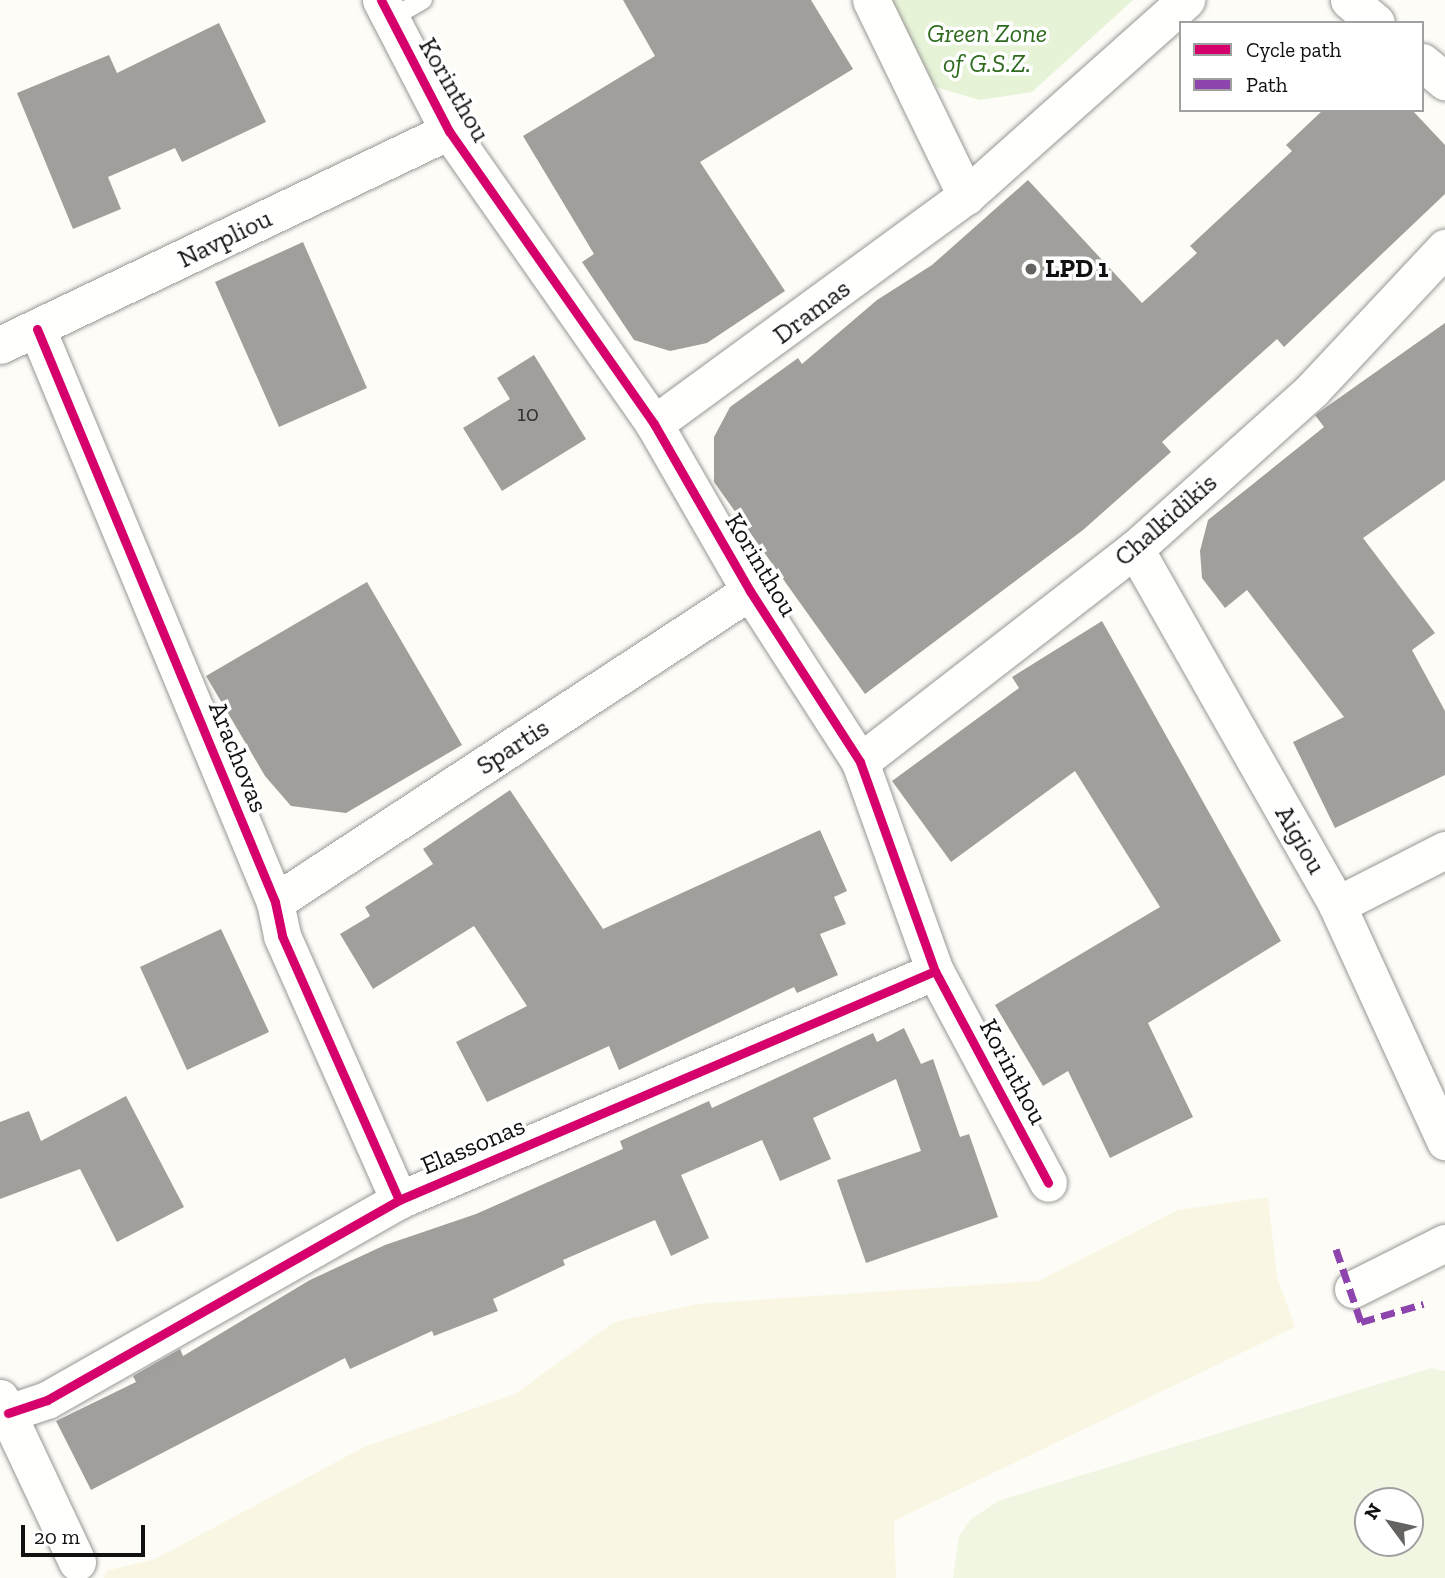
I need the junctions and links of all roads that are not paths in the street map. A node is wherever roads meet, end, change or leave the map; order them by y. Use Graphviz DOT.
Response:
graph roads {
  1 [pos="424,0"];
  2 [pos="871,0"];
  3 [pos="1186,0"];
  4 [pos="1349,0"];
  5 [pos="386,10"];
  6 [pos="1374,21"];
  7 [pos="1424,64"];
  8 [pos="1445,81"];
  9 [pos="449,131"];
  10 [pos="966,197"];
  11 [pos="1445,248"];
  12 [pos="37,329"];
  13 [pos="0,345"];
  14 [pos="654,424"];
  15 [pos="1135,549"];
  16 [pos="750,592"];
  17 [pos="859,762"];
  18 [pos="1445,850"];
  19 [pos="275,902"];
  20 [pos="1337,905"];
  21 [pos="935,971"];
  22 [pos="1445,1141"];
  23 [pos="1048,1183"];
  24 [pos="399,1200"];
  25 [pos="1445,1243"];
  26 [pos="1353,1289"];
  27 [pos="4,1406"];
  28 [pos="77,1562"];
  1 -- 5 [label="lane"];
  2 -- 10 [label="street"];
  3 -- 10 [label="street, Dramas"];
  4 -- 6 [label="street"];
  5 -- 9 [label="street, Korinthou"];
  7 -- 8 [label="street"];
  9 -- 12 [label="street, Navpliou"];
  9 -- 14 [label="street, Korinthou"];
  10 -- 14 [label="street, Dramas"];
  11 -- 15 [label="street, Chalkidikis"];
  12 -- 13 [label="street, Navpliou"];
  12 -- 19 [label="street, Arachovas"];
  14 -- 16 [label="street, Korinthou"];
  15 -- 17 [label="street, Chalkidikis"];
  15 -- 20 [label="street, Aigiou"];
  16 -- 17 [label="street, Korinthou"];
  16 -- 19 [label="street, Spartis"];
  17 -- 21 [label="street, Korinthou"];
  18 -- 20 [label="street"];
  19 -- 24 [label="street, Arachovas"];
  20 -- 22 [label="street, Aigiou"];
  21 -- 23 [label="street, Korinthou"];
  21 -- 24 [label="street, Elassonas"];
  24 -- 27 [label="street, Elassonas"];
  25 -- 26 [label="street"];
  27 -- 28 [label="street"];
}
